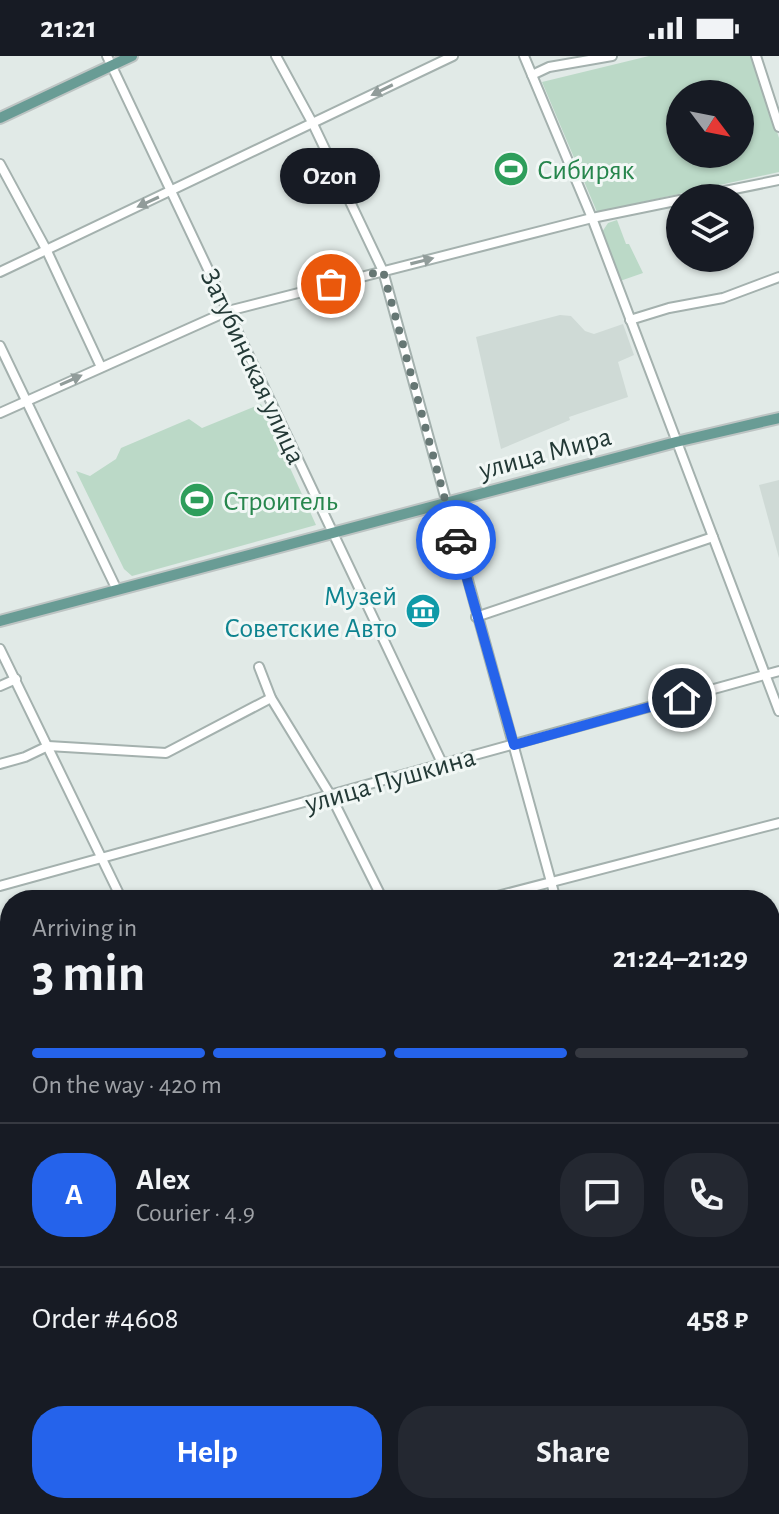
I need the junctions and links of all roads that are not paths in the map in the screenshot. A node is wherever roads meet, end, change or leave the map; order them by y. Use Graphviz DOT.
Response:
graph roads {
  1 [pos="132,56"];
  2 [pos="276,56"];
  3 [pos="453,56"];
  4 [pos="524,56"];
  5 [pos="612,56"];
  6 [pos="756,56"];
  7 [pos="109,61"];
  8 [pos="532,75"];
  9 [pos="0,118"];
  10 [pos="313,124"];
  11 [pos="779,127"];
  12 [pos="0,164"];
  13 [pos="779,180"];
  14 [pos="754,185"];
  15 [pos="171,192"];
  16 [pos="666,203"];
  17 [pos="592,218"];
  18 [pos="46,249"];
  19 [pos="383,271"];
  20 [pos="0,272"];
  21 [pos="779,277"];
  22 [pos="228,311"];
  23 [pos="630,320"];
  24 [pos="0,346"];
  25 [pos="101,367"];
  26 [pos="27,399"];
  27 [pos="0,413"];
  28 [pos="779,418"];
  29 [pos="676,442"];
  30 [pos="447,503"];
  31 [pos="332,533"];
  32 [pos="713,537"];
  33 [pos="117,590"];
  34 [pos="476,617"];
  35 [pos="0,621"];
  36 [pos="0,649"];
  37 [pos="259,667"];
  38 [pos="779,671"];
  39 [pos="766,675"];
  40 [pos="16,679"];
  41 [pos="0,686"];
  42 [pos="271,698"];
  43 [pos="779,711"];
  44 [pos="514,745"];
  45 [pos="48,746"];
  46 [pos="442,763"];
  47 [pos="0,764"];
  48 [pos="331,796"];
  49 [pos="779,823"];
  50 [pos="103,858"];
  51 [pos="551,882"];
  52 [pos="0,886"];
  53 [pos="117,890"];
  54 [pos="378,890"];
  55 [pos="520,890"];
  56 [pos="553,890"];
  1 -- 7 [label="main road"];
  2 -- 10 [label="street"];
  3 -- 10 [label="street, one-way"];
  4 -- 8 [label="street"];
  5 -- 8 [label="street"];
  6 -- 11 [label="street"];
  7 -- 9 [label="main road"];
  7 -- 15 [label="street, Затубинская улица"];
  8 -- 17 [label="street"];
  10 -- 15 [label="street"];
  10 -- 19 [label="street"];
  12 -- 18 [label="street"];
  13 -- 14 [label="street"];
  15 -- 18 [label="street, one-way"];
  15 -- 22 [label="street, Затубинская улица"];
  16 -- 17 [label="street"];
  19 -- 17 [label="street, one-way"];
  17 -- 23 [label="street"];
  18 -- 20 [label="street"];
  18 -- 25 [label="street"];
  19 -- 22 [label="street"];
  19 -- 30 [label="street"];
  21 -- 23 [label="street"];
  22 -- 25 [label="street"];
  22 -- 31 [label="street, Затубинская улица"];
  23 -- 29 [label="street"];
  24 -- 26 [label="street"];
  26 -- 25 [label="street, one-way"];
  26 -- 27 [label="street"];
  26 -- 33 [label="street"];
  28 -- 29 [label="main road, улица Мира"];
  29 -- 30 [label="main road, улица Мира"];
  29 -- 32 [label="street"];
  30 -- 31 [label="main road, улица Мира"];
  30 -- 34 [label="street"];
  31 -- 33 [label="main road, улица Мира"];
  31 -- 46 [label="street, Затубинская улица"];
  32 -- 34 [label="street"];
  32 -- 39 [label="street"];
  33 -- 35 [label="main road, улица Мира"];
  34 -- 44 [label="street"];
  36 -- 40 [label="street"];
  37 -- 42 [label="street"];
  38 -- 39 [label="street, улица Пушкина"];
  39 -- 43 [label="street"];
  39 -- 44 [label="street, улица Пушкина"];
  40 -- 41 [label="street"];
  40 -- 45 [label="street"];
  42 -- 45 [label="street"];
  42 -- 48 [label="street"];
  44 -- 46 [label="street, улица Пушкина"];
  44 -- 51 [label="street"];
  45 -- 47 [label="street"];
  45 -- 50 [label="street"];
  46 -- 48 [label="street, улица Пушкина"];
  48 -- 50 [label="street, улица Пушкина"];
  48 -- 54 [label="street"];
  49 -- 51 [label="street"];
  50 -- 52 [label="street, улица Пушкина"];
  50 -- 53 [label="street"];
  51 -- 55 [label="street"];
  51 -- 56 [label="street"];
}
